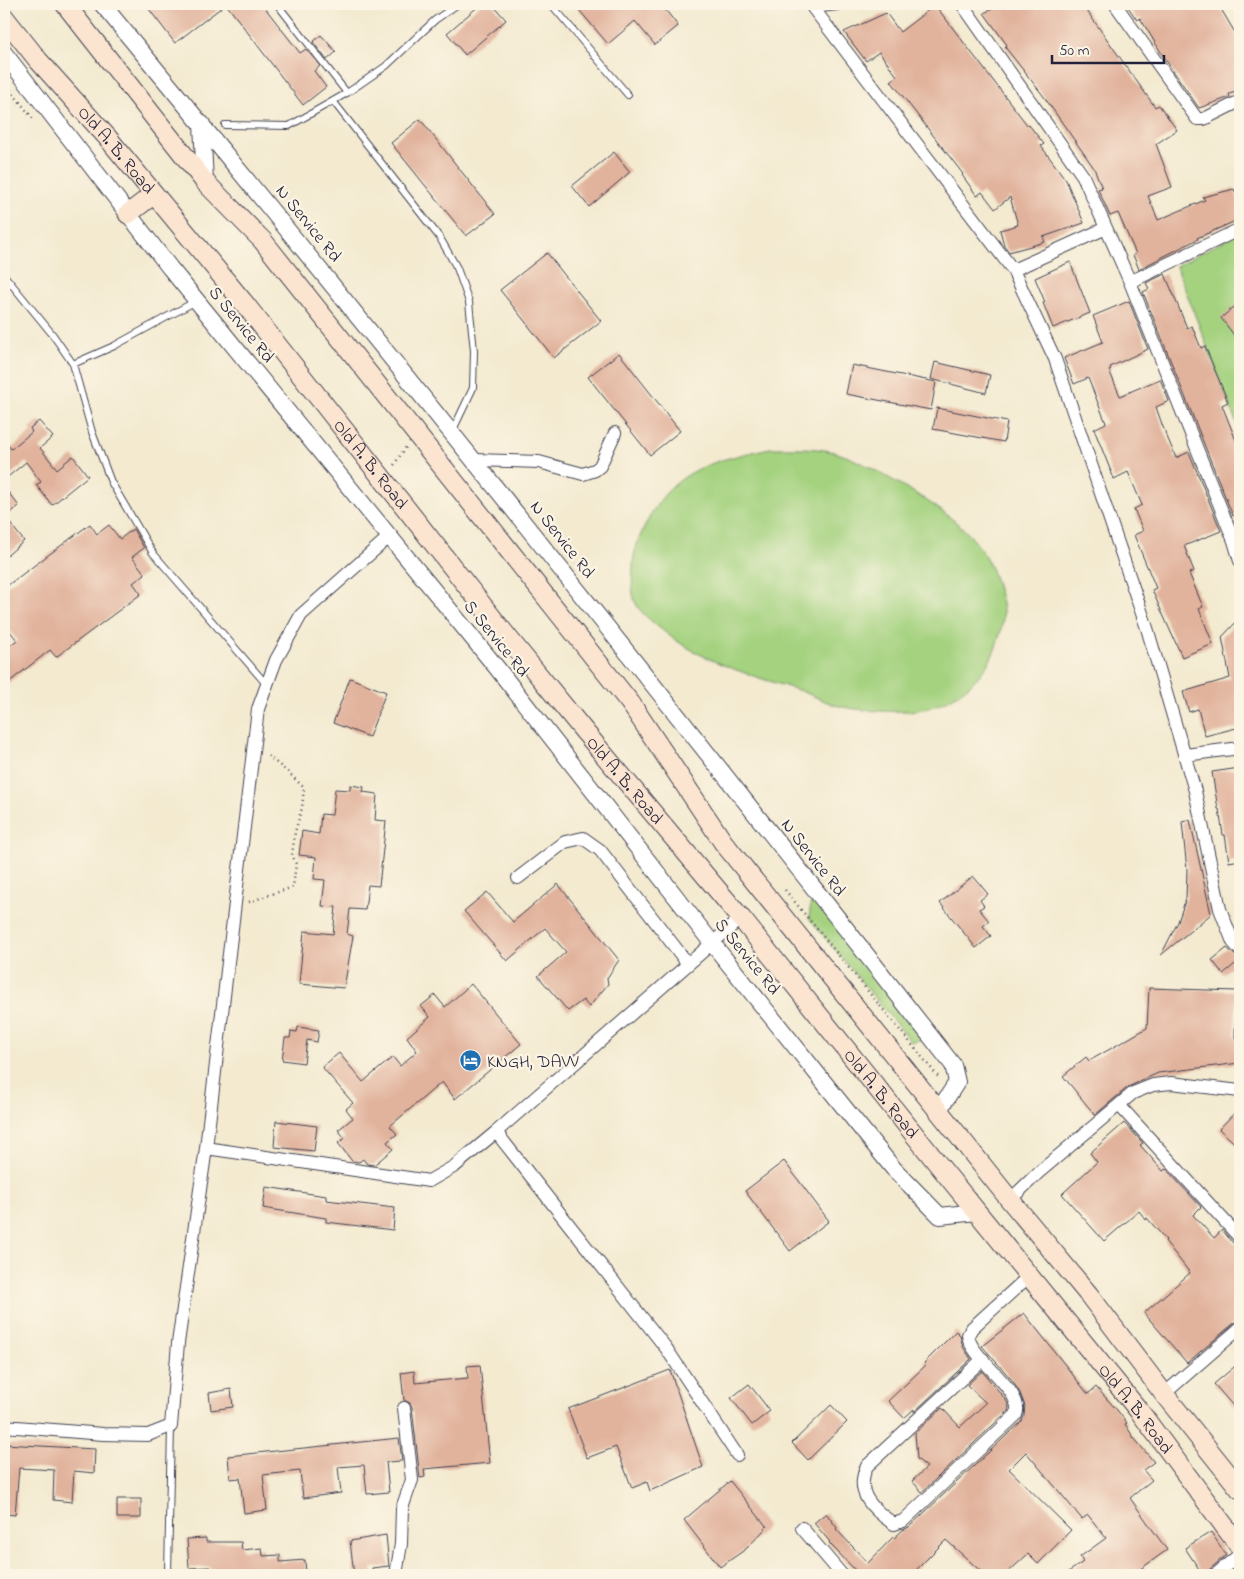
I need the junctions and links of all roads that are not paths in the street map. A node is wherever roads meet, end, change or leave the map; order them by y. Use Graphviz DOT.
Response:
graph roads {
  1 [pos="65,4"];
  2 [pos="102,4"];
  3 [pos="277,4"];
  4 [pos="458,4"];
  5 [pos="551,4"];
  6 [pos="837,4"];
  7 [pos="962,4"];
  8 [pos="1115,4"];
  9 [pos="811,5"];
  10 [pos="4,17"];
  11 [pos="4,54"];
  12 [pos="347,93"];
  13 [pos="628,95"];
  14 [pos="333,101"];
  15 [pos="1240,101"];
  16 [pos="202,124"];
  17 [pos="225,125"];
  18 [pos="206,182"];
  19 [pos="154,194"];
  20 [pos="128,214"];
  21 [pos="1106,228"];
  22 [pos="1240,229"];
  23 [pos="1013,270"];
  24 [pos="4,278"];
  25 [pos="1130,282"];
  26 [pos="197,301"];
  27 [pos="73,364"];
  28 [pos="451,432"];
  29 [pos="615,432"];
  30 [pos="474,460"];
  31 [pos="389,537"];
  32 [pos="1237,537"];
  33 [pos="1240,561"];
  34 [pos="267,685"];
  35 [pos="1240,748"];
  36 [pos="1185,755"];
  37 [pos="518,878"];
  38 [pos="741,918"];
  39 [pos="712,943"];
  40 [pos="1238,944"];
  41 [pos="688,964"];
  42 [pos="1240,1091"];
  43 [pos="1119,1105"];
  44 [pos="939,1110"];
  45 [pos="496,1132"];
  46 [pos="206,1148"];
  47 [pos="1010,1200"];
  48 [pos="976,1212"];
  49 [pos="1240,1238"];
  50 [pos="1029,1276"];
  51 [pos="1240,1328"];
  52 [pos="983,1359"];
  53 [pos="1164,1394"];
  54 [pos="404,1408"];
  55 [pos="4,1426"];
  56 [pos="171,1426"];
  57 [pos="737,1455"];
  58 [pos="1240,1488"];
  59 [pos="802,1528"];
  60 [pos="1240,1546"];
  61 [pos="1240,1554"];
  62 [pos="168,1574"];
  63 [pos="396,1575"];
  64 [pos="842,1575"];
  65 [pos="1215,1575"];
  1 -- 18 [label="main road, Old A. B. Road"];
  2 -- 16 [label="street, N Service Rd"];
  3 -- 12 [label="lane"];
  4 -- 12 [label="lane"];
  5 -- 13 [label="lane"];
  6 -- 9 [label="street"];
  7 -- 21 [label="street"];
  8 -- 15 [label="street"];
  9 -- 23 [label="street"];
  10 -- 19 [label="main road, Old A. B. Road"];
  11 -- 20 [label="street, S Service Rd"];
  12 -- 14 [label="lane"];
  14 -- 17 [label="lane"];
  14 -- 28 [label="lane"];
  16 -- 18 [label="street"];
  16 -- 28 [label="street, N Service Rd"];
  18 -- 44 [label="main road, Old A. B. Road, bridge"];
  19 -- 20 [label="main road"];
  19 -- 38 [label="main road, Old A. B. Road, bridge"];
  20 -- 26 [label="street, S Service Rd"];
  21 -- 23 [label="street"];
  21 -- 25 [label="street"];
  22 -- 25 [label="street"];
  23 -- 36 [label="street"];
  24 -- 27 [label="lane"];
  25 -- 32 [label="street"];
  26 -- 27 [label="lane"];
  26 -- 31 [label="street, S Service Rd"];
  27 -- 34 [label="lane"];
  28 -- 30 [label="street, N Service Rd"];
  29 -- 30 [label="street"];
  30 -- 44 [label="street, N Service Rd"];
  31 -- 34 [label="street"];
  31 -- 39 [label="street, S Service Rd"];
  32 -- 33 [label="street"];
  34 -- 46 [label="street"];
  35 -- 36 [label="street"];
  36 -- 40 [label="street"];
  37 -- 41 [label="street"];
  38 -- 39 [label="street"];
  38 -- 48 [label="main road, Old A. B. Road"];
  39 -- 41 [label="street"];
  39 -- 48 [label="street, S Service Rd"];
  41 -- 45 [label="street"];
  42 -- 43 [label="street"];
  43 -- 47 [label="street"];
  43 -- 49 [label="street"];
  44 -- 47 [label="main road, Old A. B. Road"];
  45 -- 46 [label="street"];
  45 -- 57 [label="street"];
  46 -- 56 [label="street"];
  47 -- 53 [label="main road, Old A. B. Road"];
  48 -- 50 [label="main road, Old A. B. Road"];
  50 -- 52 [label="street"];
  50 -- 60 [label="main road, Old A. B. Road"];
  51 -- 53 [label="street"];
  52 -- 52 [label="street"];
  53 -- 58 [label="main road, Old A. B. Road"];
  54 -- 63 [label="street"];
  55 -- 56 [label="street"];
  56 -- 62 [label="lane"];
  59 -- 64 [label="street"];
  61 -- 65 [label="street"];
}
